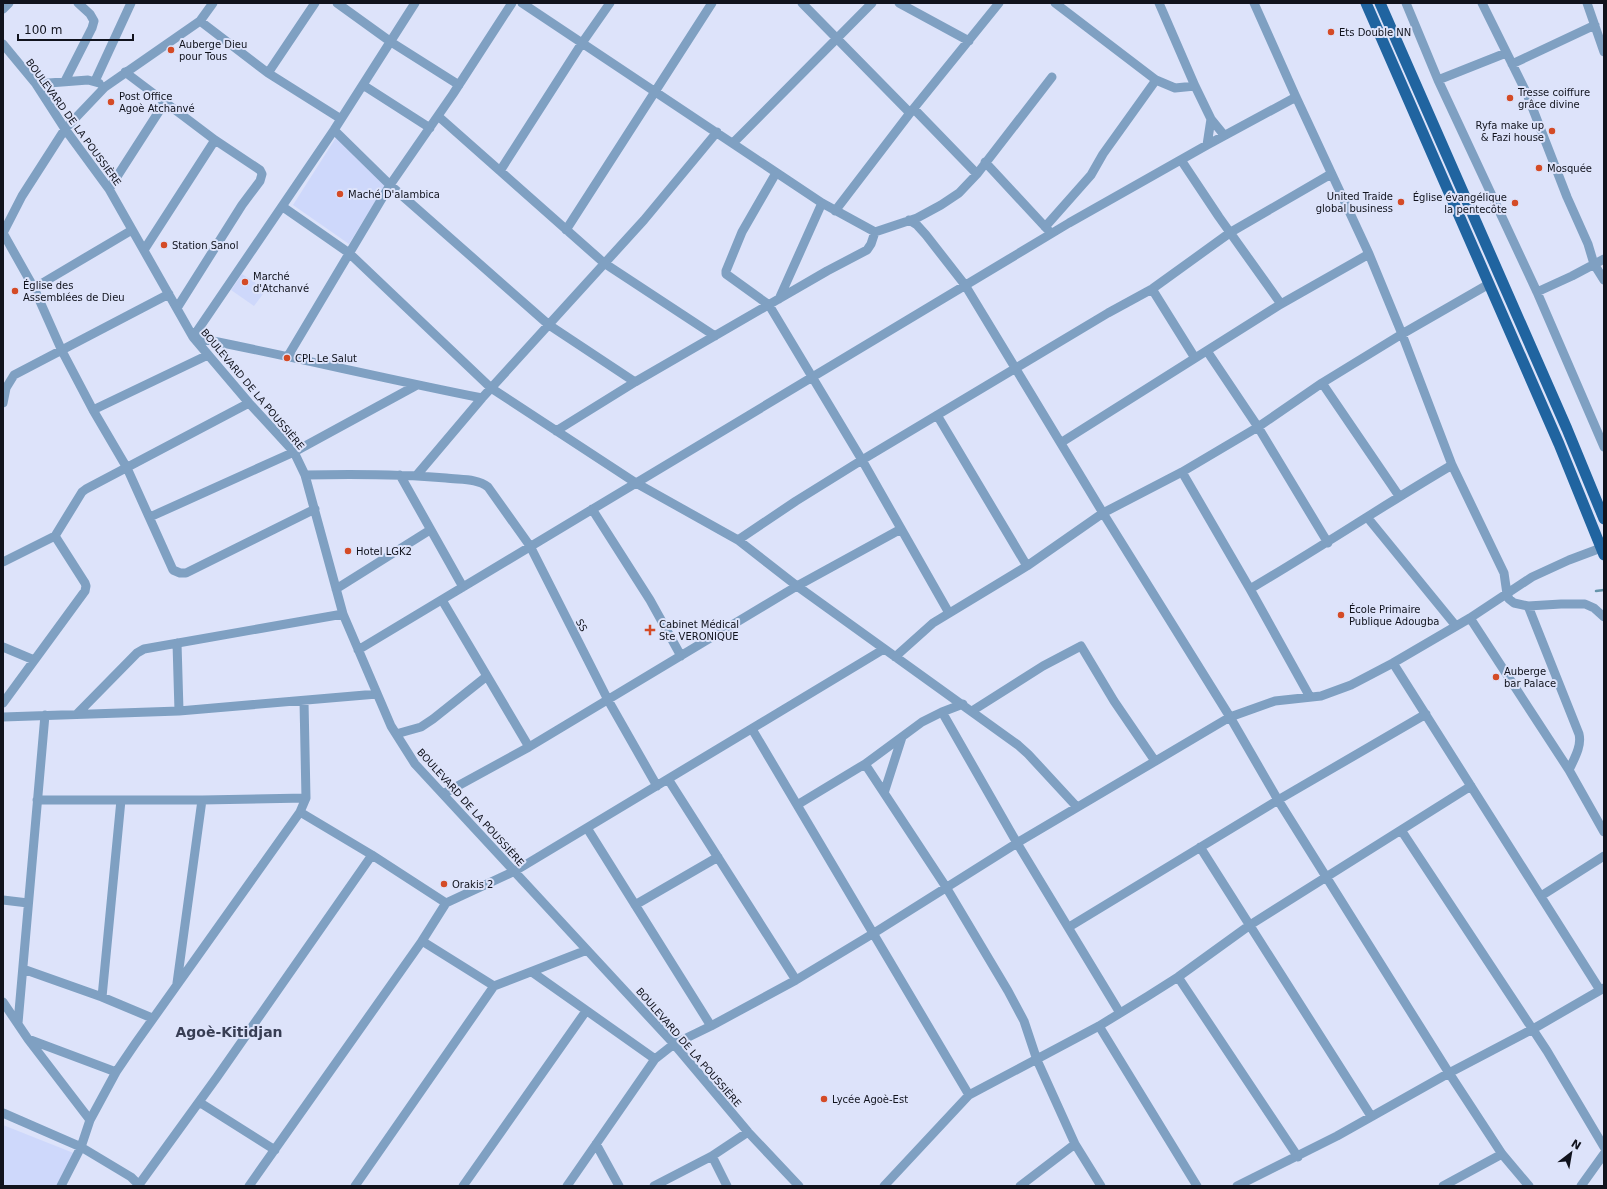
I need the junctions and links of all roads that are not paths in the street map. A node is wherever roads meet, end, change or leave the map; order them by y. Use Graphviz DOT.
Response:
graph roads {
  1 [pos="9,3"];
  2 [pos="78,3"];
  3 [pos="131,3"];
  4 [pos="213,3"];
  5 [pos="315,3"];
  6 [pos="337,3"];
  7 [pos="415,3"];
  8 [pos="512,3"];
  9 [pos="522,3"];
  10 [pos="610,3"];
  11 [pos="712,3"];
  12 [pos="802,3"];
  13 [pos="872,3"];
  14 [pos="899,3"];
  15 [pos="999,3"];
  16 [pos="1055,3"];
  17 [pos="1159,3"];
  18 [pos="1254,3"];
  19 [pos="1366,3"];
  20 [pos="1380,3"];
  21 [pos="1406,3"];
  22 [pos="1482,3"];
  23 [pos="1587,3"];
  24 [pos="3,9"];
  25 [pos="200,21"];
  26 [pos="1595,25"];
  27 [pos="837,38"];
  28 [pos="969,41"];
  29 [pos="391,42"];
  30 [pos="582,43"];
  31 [pos="3,44"];
  32 [pos="1604,52"];
  33 [pos="1506,53"];
  34 [pos="1512,64"];
  35 [pos="125,72"];
  36 [pos="268,73"];
  37 [pos="1052,77"];
  38 [pos="1156,80"];
  39 [pos="1438,80"];
  40 [pos="65,81"];
  41 [pos="95,81"];
  42 [pos="36,84"];
  43 [pos="363,85"];
  44 [pos="459,85"];
  45 [pos="1195,86"];
  46 [pos="105,87"];
  47 [pos="655,91"];
  48 [pos="1296,97"];
  49 [pos="165,102"];
  50 [pos="912,111"];
  51 [pos="438,116"];
  52 [pos="341,119"];
  53 [pos="1211,119"];
  54 [pos="430,128"];
  55 [pos="65,129"];
  56 [pos="334,130"];
  57 [pos="717,132"];
  58 [pos="1224,135"];
  59 [pos="215,140"];
  60 [pos="734,143"];
  61 [pos="1207,145"];
  62 [pos="1181,160"];
  63 [pos="985,162"];
  64 [pos="500,172"];
  65 [pos="776,173"];
  66 [pos="977,174"];
  67 [pos="1331,174"];
  68 [pos="390,185"];
  69 [pos="109,189"];
  70 [pos="822,203"];
  71 [pos="283,207"];
  72 [pos="835,211"];
  73 [pos="909,220"];
  74 [pos="132,230"];
  75 [pos="566,230"];
  76 [pos="1048,230"];
  77 [pos="875,232"];
  78 [pos="1231,232"];
  79 [pos="3,233"];
  80 [pos="144,250"];
  81 [pos="348,253"];
  82 [pos="1369,254"];
  83 [pos="1604,259"];
  84 [pos="604,264"];
  85 [pos="1594,264"];
  86 [pos="1604,280"];
  87 [pos="1489,284"];
  88 [pos="966,285"];
  89 [pos="34,288"];
  90 [pos="1152,288"];
  91 [pos="1537,292"];
  92 [pos="169,294"];
  93 [pos="779,299"];
  94 [pos="1281,304"];
  95 [pos="769,305"];
  96 [pos="177,308"];
  97 [pos="549,325"];
  98 [pos="1402,334"];
  99 [pos="715,336"];
  100 [pos="193,337"];
  101 [pos="62,351"];
  102 [pos="1207,351"];
  103 [pos="208,355"];
  104 [pos="288,356"];
  105 [pos="1195,358"];
  106 [pos="1016,368"];
  107 [pos="812,377"];
  108 [pos="635,382"];
  109 [pos="1322,383"];
  110 [pos="417,385"];
  111 [pos="491,388"];
  112 [pos="482,398"];
  113 [pos="3,403"];
  114 [pos="249,403"];
  115 [pos="93,410"];
  116 [pos="937,415"];
  117 [pos="1258,427"];
  118 [pos="556,430"];
  119 [pos="1062,442"];
  120 [pos="1604,447"];
  121 [pos="294,452"];
  122 [pos="862,460"];
  123 [pos="1452,465"];
  124 [pos="127,468"];
  125 [pos="1182,472"];
  126 [pos="305,475"];
  127 [pos="400,475"];
  128 [pos="416,476"];
  129 [pos="636,483"];
  130 [pos="1399,496"];
  131 [pos="315,509"];
  132 [pos="592,509"];
  133 [pos="1103,513"];
  134 [pos="150,517"];
  135 [pos="1367,517"];
  136 [pos="1604,519"];
  137 [pos="901,529"];
  138 [pos="430,530"];
  139 [pos="55,536"];
  140 [pos="738,540"];
  141 [pos="1328,543"];
  142 [pos="530,546"];
  143 [pos="1602,552"];
  144 [pos="3,562"];
  145 [pos="1027,566"];
  146 [pos="797,586"];
  147 [pos="463,587"];
  148 [pos="336,589"];
  149 [pos="1250,589"];
  150 [pos="1507,594"];
  151 [pos="442,600"];
  152 [pos="1528,606"];
  153 [pos="949,613"];
  154 [pos="342,614"];
  155 [pos="1604,617"];
  156 [pos="1470,618"];
  157 [pos="1456,626"];
  158 [pos="177,643"];
  159 [pos="3,647"];
  160 [pos="884,649"];
  161 [pos="358,650"];
  162 [pos="681,656"];
  163 [pos="895,657"];
  164 [pos="34,660"];
  165 [pos="1393,663"];
  166 [pos="487,676"];
  167 [pos="377,694"];
  168 [pos="1310,697"];
  169 [pos="608,700"];
  170 [pos="304,701"];
  171 [pos="3,703"];
  172 [pos="963,704"];
  173 [pos="179,711"];
  174 [pos="972,711"];
  175 [pos="942,712"];
  176 [pos="77,714"];
  177 [pos="1426,714"];
  178 [pos="45,715"];
  179 [pos="3,717"];
  180 [pos="1230,717"];
  181 [pos="752,729"];
  182 [pos="396,734"];
  183 [pos="903,736"];
  184 [pos="529,747"];
  185 [pos="1155,761"];
  186 [pos="865,764"];
  187 [pos="1569,770"];
  188 [pos="668,780"];
  189 [pos="657,786"];
  190 [pos="1471,786"];
  191 [pos="884,793"];
  192 [pos="444,794"];
  193 [pos="306,798"];
  194 [pos="37,800"];
  195 [pos="121,800"];
  196 [pos="202,800"];
  197 [pos="1278,800"];
  198 [pos="797,805"];
  199 [pos="1077,807"];
  200 [pos="300,812"];
  201 [pos="588,828"];
  202 [pos="1401,830"];
  203 [pos="1604,832"];
  204 [pos="1017,843"];
  205 [pos="1200,846"];
  206 [pos="372,855"];
  207 [pos="1604,856"];
  208 [pos="718,857"];
  209 [pos="515,871"];
  210 [pos="1327,878"];
  211 [pos="946,887"];
  212 [pos="1541,896"];
  213 [pos="3,900"];
  214 [pos="28,903"];
  215 [pos="446,903"];
  216 [pos="635,905"];
  217 [pos="1250,925"];
  218 [pos="1069,927"];
  219 [pos="874,933"];
  220 [pos="422,941"];
  221 [pos="587,950"];
  222 [pos="23,969"];
  223 [pos="532,972"];
  224 [pos="1178,977"];
  225 [pos="796,980"];
  226 [pos="177,985"];
  227 [pos="494,986"];
  228 [pos="1602,989"];
  229 [pos="102,997"];
  230 [pos="3,1002"];
  231 [pos="586,1011"];
  232 [pos="1120,1012"];
  233 [pos="152,1018"];
  234 [pos="18,1023"];
  235 [pos="711,1026"];
  236 [pos="1099,1026"];
  237 [pos="1533,1029"];
  238 [pos="28,1039"];
  239 [pos="674,1044"];
  240 [pos="655,1059"];
  241 [pos="1037,1060"];
  242 [pos="116,1072"];
  243 [pos="1450,1073"];
  244 [pos="969,1095"];
  245 [pos="199,1102"];
  246 [pos="3,1113"];
  247 [pos="1371,1116"];
  248 [pos="90,1120"];
  249 [pos="748,1132"];
  250 [pos="596,1144"];
  251 [pos="1075,1144"];
  252 [pos="81,1147"];
  253 [pos="1604,1147"];
  254 [pos="275,1150"];
  255 [pos="1502,1154"];
  256 [pos="1604,1154"];
  257 [pos="712,1156"];
  258 [pos="1298,1157"];
  259 [pos="139,1185"];
  260 [pos="61,1186"];
  261 [pos="249,1186"];
  262 [pos="355,1186"];
  263 [pos="463,1186"];
  264 [pos="567,1186"];
  265 [pos="619,1186"];
  266 [pos="654,1186"];
  267 [pos="727,1186"];
  268 [pos="799,1186"];
  269 [pos="884,1186"];
  270 [pos="1020,1186"];
  271 [pos="1101,1186"];
  272 [pos="1197,1186"];
  273 [pos="1237,1186"];
  274 [pos="1443,1186"];
  275 [pos="1529,1186"];
  276 [pos="1581,1186"];
  1 -- 24 [label="street"];
  2 -- 40 [label="street"];
  3 -- 41 [label="street"];
  4 -- 25 [label="street"];
  5 -- 36 [label="street"];
  6 -- 29 [label="street"];
  7 -- 29 [label="street"];
  8 -- 44 [label="street"];
  9 -- 30 [label="street"];
  10 -- 30 [label="street"];
  11 -- 47 [label="street"];
  12 -- 27 [label="street"];
  13 -- 27 [label="street"];
  14 -- 28 [label="street"];
  15 -- 28 [label="street"];
  16 -- 38 [label="street"];
  17 -- 45 [label="street"];
  18 -- 48 [label="street"];
  19 -- 87 [label="main road"];
  20 -- 136 [label="main road"];
  21 -- 39 [label="street"];
  22 -- 33 [label="street"];
  23 -- 26 [label="street"];
  25 -- 35 [label="street"];
  25 -- 36 [label="street"];
  26 -- 32 [label="street"];
  26 -- 34 [label="street"];
  27 -- 50 [label="street"];
  27 -- 60 [label="street"];
  28 -- 50 [label="street"];
  29 -- 43 [label="street"];
  29 -- 44 [label="street"];
  30 -- 47 [label="street"];
  30 -- 64 [label="street"];
  31 -- 42 [label="street, BOULEVARD DE LA POUSSIÈRE"];
  33 -- 34 [label="street"];
  33 -- 39 [label="street"];
  34 -- 85 [label="street"];
  35 -- 46 [label="street"];
  35 -- 49 [label="street"];
  36 -- 52 [label="street"];
  37 -- 63 [label="street"];
  38 -- 45 [label="street"];
  38 -- 76 [label="street"];
  39 -- 91 [label="street"];
  40 -- 41 [label="street"];
  40 -- 42 [label="street"];
  41 -- 46 [label="street"];
  42 -- 55 [label="street, BOULEVARD DE LA POUSSIÈRE"];
  43 -- 52 [label="street"];
  43 -- 54 [label="street"];
  44 -- 51 [label="street"];
  45 -- 53 [label="street"];
  46 -- 55 [label="street"];
  47 -- 57 [label="street"];
  47 -- 75 [label="street"];
  48 -- 58 [label="street"];
  48 -- 67 [label="street"];
  49 -- 59 [label="street"];
  49 -- 69 [label="street"];
  50 -- 66 [label="street"];
  50 -- 72 [label="street"];
  51 -- 54 [label="street"];
  51 -- 64 [label="street"];
  52 -- 56 [label="street"];
  53 -- 58 [label="street"];
  53 -- 61 [label="street"];
  54 -- 68 [label="street"];
  55 -- 69 [label="street, BOULEVARD DE LA POUSSIÈRE"];
  55 -- 79 [label="street"];
  56 -- 68 [label="street"];
  56 -- 71 [label="street"];
  57 -- 60 [label="street"];
  57 -- 84 [label="street"];
  58 -- 61 [label="street"];
  59 -- 80 [label="street"];
  59 -- 96 [label="street"];
  60 -- 65 [label="street"];
  61 -- 62 [label="street"];
  62 -- 76 [label="street"];
  62 -- 78 [label="street"];
  63 -- 66 [label="street"];
  63 -- 76 [label="street"];
  64 -- 75 [label="street"];
  65 -- 70 [label="street"];
  65 -- 95 [label="street"];
  66 -- 73 [label="street"];
  67 -- 78 [label="street"];
  67 -- 82 [label="street"];
  68 -- 81 [label="street"];
  68 -- 97 [label="street"];
  69 -- 74 [label="street, BOULEVARD DE LA POUSSIÈRE"];
  70 -- 72 [label="street"];
  70 -- 93 [label="street"];
  71 -- 81 [label="street"];
  71 -- 100 [label="street"];
  72 -- 77 [label="street"];
  73 -- 77 [label="street"];
  73 -- 88 [label="street"];
  74 -- 80 [label="street, BOULEVARD DE LA POUSSIÈRE"];
  74 -- 89 [label="street"];
  75 -- 84 [label="street"];
  76 -- 88 [label="street"];
  77 -- 93 [label="street"];
  78 -- 90 [label="street"];
  78 -- 94 [label="street"];
  79 -- 89 [label="street"];
  80 -- 92 [label="street, BOULEVARD DE LA POUSSIÈRE"];
  81 -- 104 [label="street"];
  81 -- 111 [label="street"];
  82 -- 94 [label="street"];
  82 -- 98 [label="street"];
  83 -- 85 [label="street"];
  84 -- 97 [label="street"];
  84 -- 99 [label="street"];
  85 -- 86 [label="street"];
  85 -- 91 [label="street"];
  87 -- 98 [label="street"];
  87 -- 143 [label="main road"];
  88 -- 106 [label="street"];
  88 -- 107 [label="street"];
  89 -- 101 [label="street"];
  90 -- 105 [label="street"];
  90 -- 106 [label="street"];
  91 -- 120 [label="street"];
  92 -- 96 [label="street, BOULEVARD DE LA POUSSIÈRE"];
  92 -- 101 [label="street"];
  93 -- 95 [label="street"];
  94 -- 102 [label="street"];
  95 -- 99 [label="street"];
  95 -- 107 [label="street"];
  96 -- 100 [label="street, BOULEVARD DE LA POUSSIÈRE"];
  97 -- 108 [label="street"];
  97 -- 111 [label="street"];
  98 -- 109 [label="street"];
  98 -- 123 [label="street"];
  99 -- 108 [label="street"];
  100 -- 103 [label="street, BOULEVARD DE LA POUSSIÈRE"];
  100 -- 104 [label="street"];
  101 -- 113 [label="street"];
  101 -- 115 [label="street"];
  102 -- 105 [label="street"];
  102 -- 117 [label="street"];
  103 -- 114 [label="street, BOULEVARD DE LA POUSSIÈRE"];
  103 -- 115 [label="street"];
  104 -- 110 [label="street"];
  105 -- 119 [label="street"];
  106 -- 116 [label="street"];
  106 -- 119 [label="street"];
  107 -- 122 [label="street"];
  107 -- 129 [label="street"];
  108 -- 118 [label="street"];
  109 -- 117 [label="street"];
  109 -- 130 [label="street"];
  110 -- 112 [label="street"];
  110 -- 121 [label="street"];
  111 -- 112 [label="street"];
  111 -- 118 [label="street"];
  112 -- 128 [label="street"];
  114 -- 121 [label="street, BOULEVARD DE LA POUSSIÈRE"];
  114 -- 124 [label="street"];
  115 -- 124 [label="street"];
  116 -- 122 [label="street"];
  116 -- 145 [label="street"];
  117 -- 125 [label="street"];
  117 -- 141 [label="street"];
  118 -- 129 [label="street"];
  119 -- 133 [label="street"];
  121 -- 126 [label="street, BOULEVARD DE LA POUSSIÈRE"];
  121 -- 134 [label="street"];
  122 -- 137 [label="street"];
  122 -- 140 [label="street"];
  123 -- 130 [label="street"];
  123 -- 150 [label="street"];
  124 -- 134 [label="street"];
  124 -- 139 [label="street"];
  125 -- 133 [label="street"];
  125 -- 149 [label="street"];
  126 -- 127 [label="street"];
  126 -- 131 [label="street, BOULEVARD DE LA POUSSIÈRE"];
  127 -- 128 [label="street"];
  127 -- 138 [label="street"];
  128 -- 142 [label="street, SS"];
  129 -- 132 [label="street"];
  129 -- 140 [label="street"];
  130 -- 135 [label="street"];
  131 -- 134 [label="street"];
  131 -- 148 [label="street, BOULEVARD DE LA POUSSIÈRE"];
  132 -- 142 [label="street"];
  132 -- 162 [label="street"];
  133 -- 145 [label="street"];
  133 -- 180 [label="street"];
  135 -- 141 [label="street"];
  135 -- 157 [label="street"];
  137 -- 146 [label="street"];
  137 -- 153 [label="street"];
  138 -- 147 [label="street"];
  138 -- 148 [label="street"];
  139 -- 144 [label="street"];
  139 -- 164 [label="street"];
  140 -- 146 [label="street"];
  141 -- 149 [label="street"];
  142 -- 147 [label="street"];
  142 -- 169 [label="street, SS"];
  143 -- 150 [label="street"];
  145 -- 153 [label="street"];
  146 -- 160 [label="street"];
  146 -- 162 [label="street"];
  147 -- 151 [label="street"];
  148 -- 154 [label="street, BOULEVARD DE LA POUSSIÈRE"];
  149 -- 168 [label="street"];
  150 -- 152 [label="street"];
  150 -- 156 [label="street"];
  151 -- 161 [label="street"];
  151 -- 166 [label="street"];
  152 -- 155 [label="street"];
  152 -- 187 [label="street"];
  153 -- 163 [label="street"];
  154 -- 158 [label="street"];
  154 -- 161 [label="street, BOULEVARD DE LA POUSSIÈRE"];
  156 -- 157 [label="street"];
  156 -- 187 [label="street"];
  157 -- 165 [label="street"];
  158 -- 173 [label="street"];
  158 -- 176 [label="street"];
  159 -- 164 [label="street"];
  160 -- 163 [label="street"];
  160 -- 181 [label="street"];
  161 -- 167 [label="street, BOULEVARD DE LA POUSSIÈRE"];
  162 -- 169 [label="street"];
  163 -- 172 [label="street"];
  164 -- 171 [label="street"];
  165 -- 168 [label="street"];
  165 -- 177 [label="street"];
  166 -- 182 [label="street"];
  166 -- 184 [label="street"];
  167 -- 170 [label="street"];
  167 -- 182 [label="street, BOULEVARD DE LA POUSSIÈRE"];
  168 -- 180 [label="street"];
  169 -- 184 [label="street"];
  169 -- 189 [label="street, SS"];
  170 -- 173 [label="street"];
  170 -- 193 [label="street"];
  172 -- 174 [label="street"];
  172 -- 175 [label="street"];
  173 -- 176 [label="street"];
  174 -- 185 [label="street"];
  174 -- 199 [label="street"];
  175 -- 183 [label="street"];
  175 -- 204 [label="street"];
  176 -- 178 [label="street"];
  177 -- 190 [label="street"];
  177 -- 197 [label="street"];
  178 -- 179 [label="street"];
  178 -- 194 [label="street"];
  180 -- 185 [label="street"];
  180 -- 197 [label="street"];
  181 -- 188 [label="street"];
  181 -- 198 [label="street"];
  182 -- 192 [label="street, BOULEVARD DE LA POUSSIÈRE"];
  183 -- 186 [label="street"];
  183 -- 191 [label="street"];
  184 -- 192 [label="street"];
  185 -- 199 [label="street"];
  186 -- 191 [label="street"];
  186 -- 198 [label="street"];
  187 -- 203 [label="street"];
  188 -- 189 [label="street"];
  188 -- 208 [label="street"];
  189 -- 201 [label="street"];
  190 -- 202 [label="street"];
  190 -- 212 [label="street"];
  191 -- 211 [label="street"];
  192 -- 209 [label="street, BOULEVARD DE LA POUSSIÈRE"];
  193 -- 196 [label="street"];
  193 -- 200 [label="street"];
  194 -- 195 [label="street"];
  194 -- 214 [label="street"];
  195 -- 196 [label="street"];
  195 -- 229 [label="street"];
  196 -- 226 [label="street"];
  197 -- 205 [label="street"];
  197 -- 210 [label="street"];
  198 -- 219 [label="street"];
  199 -- 204 [label="street"];
  200 -- 206 [label="street"];
  200 -- 226 [label="street"];
  201 -- 209 [label="street"];
  201 -- 216 [label="street"];
  202 -- 210 [label="street"];
  202 -- 237 [label="street"];
  204 -- 211 [label="street"];
  204 -- 218 [label="street"];
  205 -- 217 [label="street"];
  205 -- 218 [label="street"];
  206 -- 215 [label="street"];
  206 -- 245 [label="street"];
  207 -- 212 [label="street"];
  208 -- 216 [label="street"];
  208 -- 225 [label="street"];
  209 -- 215 [label="street"];
  209 -- 221 [label="street, BOULEVARD DE LA POUSSIÈRE"];
  210 -- 217 [label="street"];
  210 -- 243 [label="street"];
  211 -- 219 [label="street"];
  211 -- 241 [label="street"];
  212 -- 228 [label="street"];
  213 -- 214 [label="street"];
  214 -- 222 [label="street"];
  215 -- 220 [label="street"];
  216 -- 235 [label="street"];
  217 -- 224 [label="street"];
  217 -- 247 [label="street"];
  218 -- 232 [label="street"];
  219 -- 225 [label="street"];
  219 -- 244 [label="street"];
  220 -- 227 [label="street"];
  220 -- 254 [label="street"];
  221 -- 223 [label="street"];
  221 -- 239 [label="street, BOULEVARD DE LA POUSSIÈRE"];
  222 -- 229 [label="street"];
  222 -- 234 [label="street"];
  223 -- 227 [label="street"];
  223 -- 231 [label="street"];
  224 -- 232 [label="street"];
  224 -- 258 [label="street"];
  225 -- 235 [label="street"];
  226 -- 233 [label="street"];
  227 -- 262 [label="street"];
  228 -- 237 [label="street"];
  229 -- 233 [label="street"];
  230 -- 234 [label="street"];
  231 -- 240 [label="street"];
  231 -- 263 [label="street"];
  232 -- 236 [label="street"];
  233 -- 242 [label="street"];
  234 -- 238 [label="street"];
  235 -- 239 [label="street"];
  236 -- 241 [label="street"];
  236 -- 272 [label="street"];
  237 -- 243 [label="street"];
  237 -- 253 [label="street"];
  238 -- 242 [label="street"];
  238 -- 248 [label="street"];
  239 -- 240 [label="street"];
  239 -- 249 [label="street, BOULEVARD DE LA POUSSIÈRE"];
  240 -- 250 [label="street"];
  241 -- 244 [label="street"];
  241 -- 251 [label="street"];
  242 -- 248 [label="street"];
  243 -- 247 [label="street"];
  243 -- 255 [label="street"];
  244 -- 269 [label="street"];
  245 -- 254 [label="street"];
  245 -- 259 [label="street"];
  246 -- 252 [label="street"];
  247 -- 258 [label="street"];
  248 -- 252 [label="street"];
  249 -- 257 [label="street"];
  249 -- 268 [label="street, BOULEVARD DE LA POUSSIÈRE"];
  250 -- 264 [label="street"];
  250 -- 265 [label="street"];
  251 -- 270 [label="street"];
  251 -- 271 [label="street"];
  252 -- 259 [label="street"];
  252 -- 260 [label="street"];
  254 -- 261 [label="street"];
  255 -- 274 [label="street"];
  255 -- 275 [label="street"];
  256 -- 276 [label="street"];
  257 -- 266 [label="street"];
  257 -- 267 [label="street"];
  258 -- 273 [label="street"];
}
